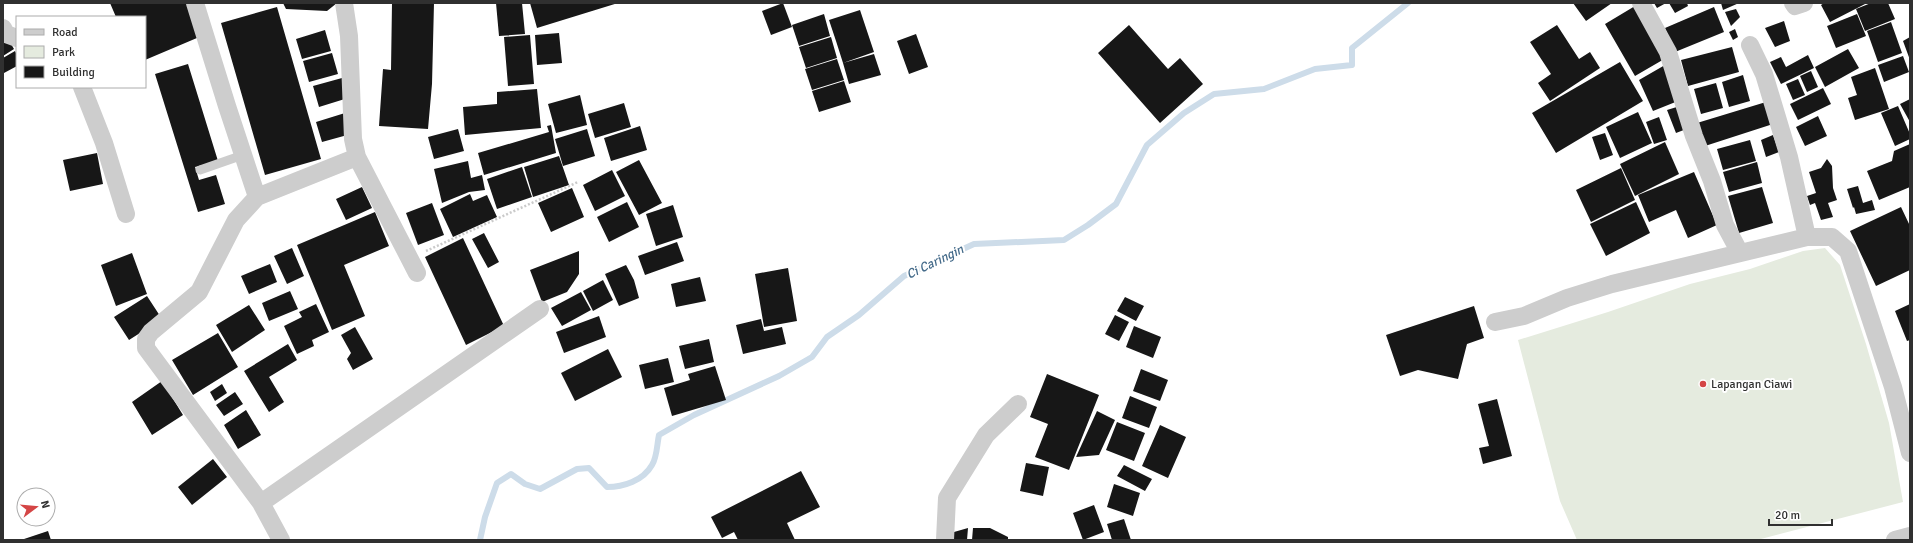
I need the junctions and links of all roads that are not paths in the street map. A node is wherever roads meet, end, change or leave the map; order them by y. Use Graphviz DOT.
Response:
graph roads {
  1 [pos="195,3"];
  2 [pos="344,3"];
  3 [pos="1641,3"];
  4 [pos="1793,3"];
  5 [pos="1804,3"];
  6 [pos="3,28"];
  7 [pos="16,38"];
  8 [pos="1750,45"];
  9 [pos="82,88"];
  10 [pos="244,155"];
  11 [pos="357,157"];
  12 [pos="200,170"];
  13 [pos="257,197"];
  14 [pos="126,214"];
  15 [pos="1807,237"];
  16 [pos="1740,253"];
  17 [pos="413,266"];
  18 [pos="540,309"];
  19 [pos="1495,322"];
  20 [pos="1018,404"];
  21 [pos="1910,453"];
  22 [pos="261,503"];
  23 [pos="1910,536"];
  24 [pos="281,540"];
  25 [pos="945,540"];
  26 [pos="1895,540"];
  1 -- 10 [label="street"];
  2 -- 11 [label="street"];
  3 -- 16 [label="street"];
  4 -- 5 [label="street"];
  6 -- 7 [label="street"];
  8 -- 15 [label="street"];
  9 -- 14 [label="street"];
  10 -- 12 [label="lane"];
  10 -- 13 [label="street"];
  11 -- 13 [label="street"];
  11 -- 17 [label="street"];
  13 -- 22 [label="street"];
  15 -- 16 [label="street"];
  15 -- 21 [label="street"];
  16 -- 19 [label="street"];
  18 -- 22 [label="street"];
  20 -- 25 [label="street"];
  22 -- 24 [label="street"];
  23 -- 26 [label="street"];
}
